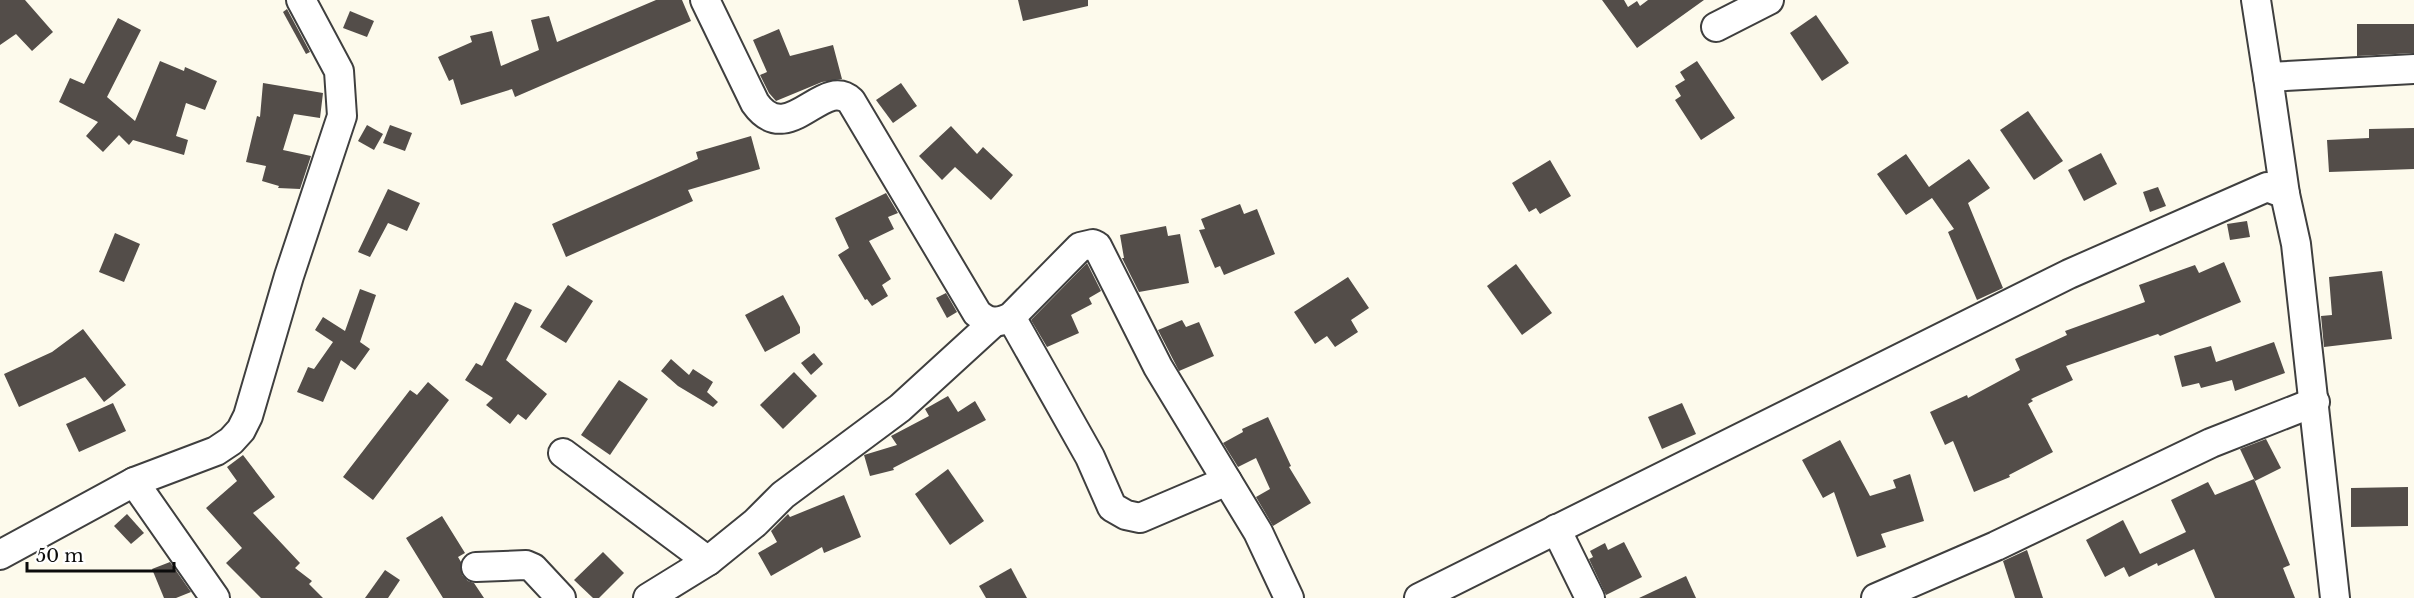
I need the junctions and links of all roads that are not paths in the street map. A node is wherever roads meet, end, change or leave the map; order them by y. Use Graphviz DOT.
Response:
graph roads {
  1 [pos="301,0"];
  2 [pos="705,0"];
  3 [pos="1768,0"];
  4 [pos="2256,0"];
  5 [pos="1716,27"];
  6 [pos="2414,69"];
  7 [pos="2268,77"];
  8 [pos="2285,194"];
  9 [pos="1002,320"];
  10 [pos="2315,402"];
  11 [pos="563,453"];
  12 [pos="1227,481"];
  13 [pos="134,482"];
  14 [pos="1556,529"];
  15 [pos="0,555"];
  16 [pos="708,561"];
  17 [pos="476,567"];
  18 [pos="215,598"];
  19 [pos="561,598"];
  20 [pos="648,598"];
  21 [pos="1289,598"];
  22 [pos="1419,598"];
  23 [pos="1590,598"];
  24 [pos="1876,598"];
  25 [pos="2335,598"];
  1 -- 13 [label="street"];
  2 -- 9 [label="street"];
  3 -- 5 [label="street"];
  4 -- 7 [label="street"];
  6 -- 7 [label="street"];
  7 -- 8 [label="street"];
  8 -- 10 [label="street"];
  8 -- 14 [label="street"];
  9 -- 12 [label="street"];
  9 -- 12 [label="street"];
  9 -- 16 [label="street"];
  10 -- 24 [label="street"];
  10 -- 25 [label="street"];
  11 -- 16 [label="street"];
  12 -- 21 [label="street"];
  13 -- 15 [label="street"];
  13 -- 18 [label="street"];
  14 -- 22 [label="street"];
  14 -- 23 [label="street"];
  16 -- 20 [label="street"];
  17 -- 19 [label="street"];
}
